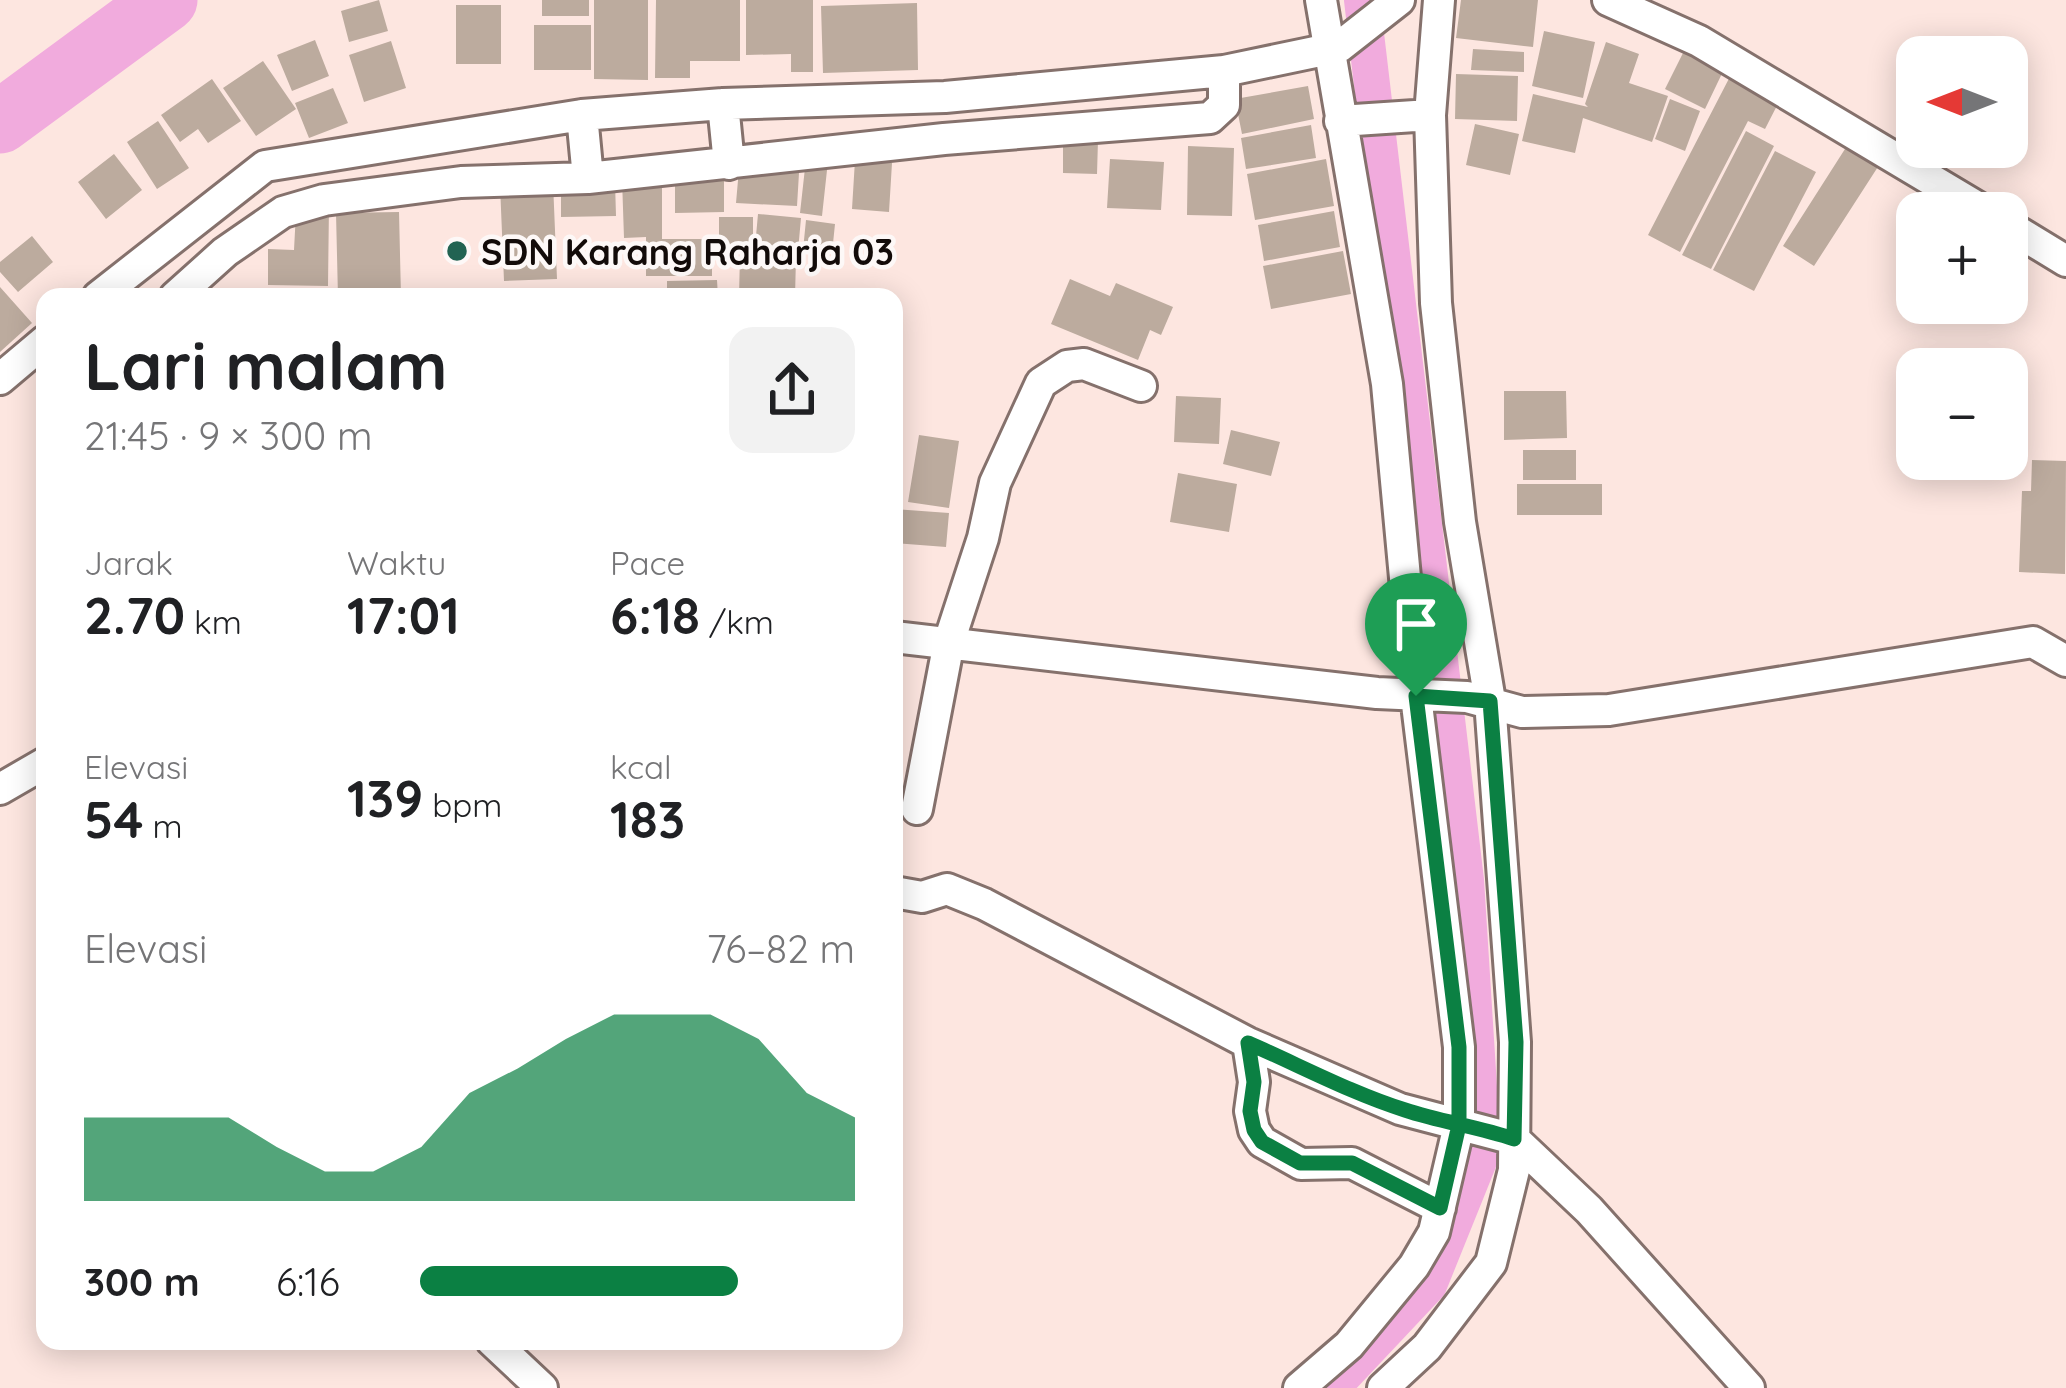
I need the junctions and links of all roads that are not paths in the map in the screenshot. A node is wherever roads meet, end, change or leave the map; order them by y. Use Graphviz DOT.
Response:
graph roads {
  1 [pos="1321,0"];
  2 [pos="1399,0"];
  3 [pos="1439,0"];
  4 [pos="1608,0"];
  5 [pos="1333,49"];
  6 [pos="1224,87"];
  7 [pos="724,111"];
  8 [pos="1422,116"];
  9 [pos="945,118"];
  10 [pos="1346,121"];
  11 [pos="585,145"];
  12 [pos="460,158"];
  13 [pos="729,159"];
  14 [pos="321,178"];
  15 [pos="1952,192"];
  16 [pos="215,236"];
  17 [pos="2028,238"];
  18 [pos="2066,261"];
  19 [pos="115,288"];
  20 [pos="181,288"];
  21 [pos="36,349"];
  22 [pos="0,380"];
  23 [pos="1142,386"];
  24 [pos="903,638"];
  25 [pos="950,642"];
  26 [pos="2066,661"];
  27 [pos="1422,695"];
  28 [pos="1479,699"];
  29 [pos="36,769"];
  30 [pos="0,789"];
  31 [pos="917,808"];
  32 [pos="903,894"];
  33 [pos="1248,1043"];
  34 [pos="1486,1132"];
  35 [pos="1440,1208"];
  36 [pos="502,1350"];
  37 [pos="542,1388"];
  38 [pos="1299,1388"];
  39 [pos="1383,1388"];
  40 [pos="1749,1388"];
  1 -- 5 [label="street"];
  2 -- 5 [label="street"];
  3 -- 8 [label="street"];
  4 -- 15 [label="street"];
  5 -- 6 [label="street"];
  5 -- 10 [label="street"];
  6 -- 9 [label="street"];
  6 -- 9 [label="street"];
  7 -- 9 [label="street"];
  7 -- 11 [label="street"];
  7 -- 13 [label="street"];
  8 -- 10 [label="street"];
  8 -- 28 [label="street"];
  9 -- 13 [label="street"];
  10 -- 27 [label="street"];
  11 -- 12 [label="street"];
  11 -- 12 [label="street"];
  11 -- 13 [label="street"];
  12 -- 14 [label="street"];
  12 -- 14 [label="street"];
  14 -- 16 [label="street"];
  14 -- 16 [label="street"];
  16 -- 19 [label="street"];
  16 -- 20 [label="street"];
  17 -- 18 [label="street"];
  21 -- 22 [label="street"];
  23 -- 25 [label="street"];
  24 -- 25 [label="street"];
  25 -- 27 [label="street"];
  25 -- 31 [label="street"];
  26 -- 28 [label="street"];
  27 -- 28 [label="street"];
  27 -- 34 [label="street"];
  28 -- 34 [label="street"];
  29 -- 30 [label="street"];
  32 -- 33 [label="street"];
  33 -- 34 [label="street"];
  33 -- 35 [label="street"];
  34 -- 35 [label="street"];
  34 -- 39 [label="street"];
  34 -- 40 [label="street"];
  35 -- 38 [label="street"];
  36 -- 37 [label="street"];
}
